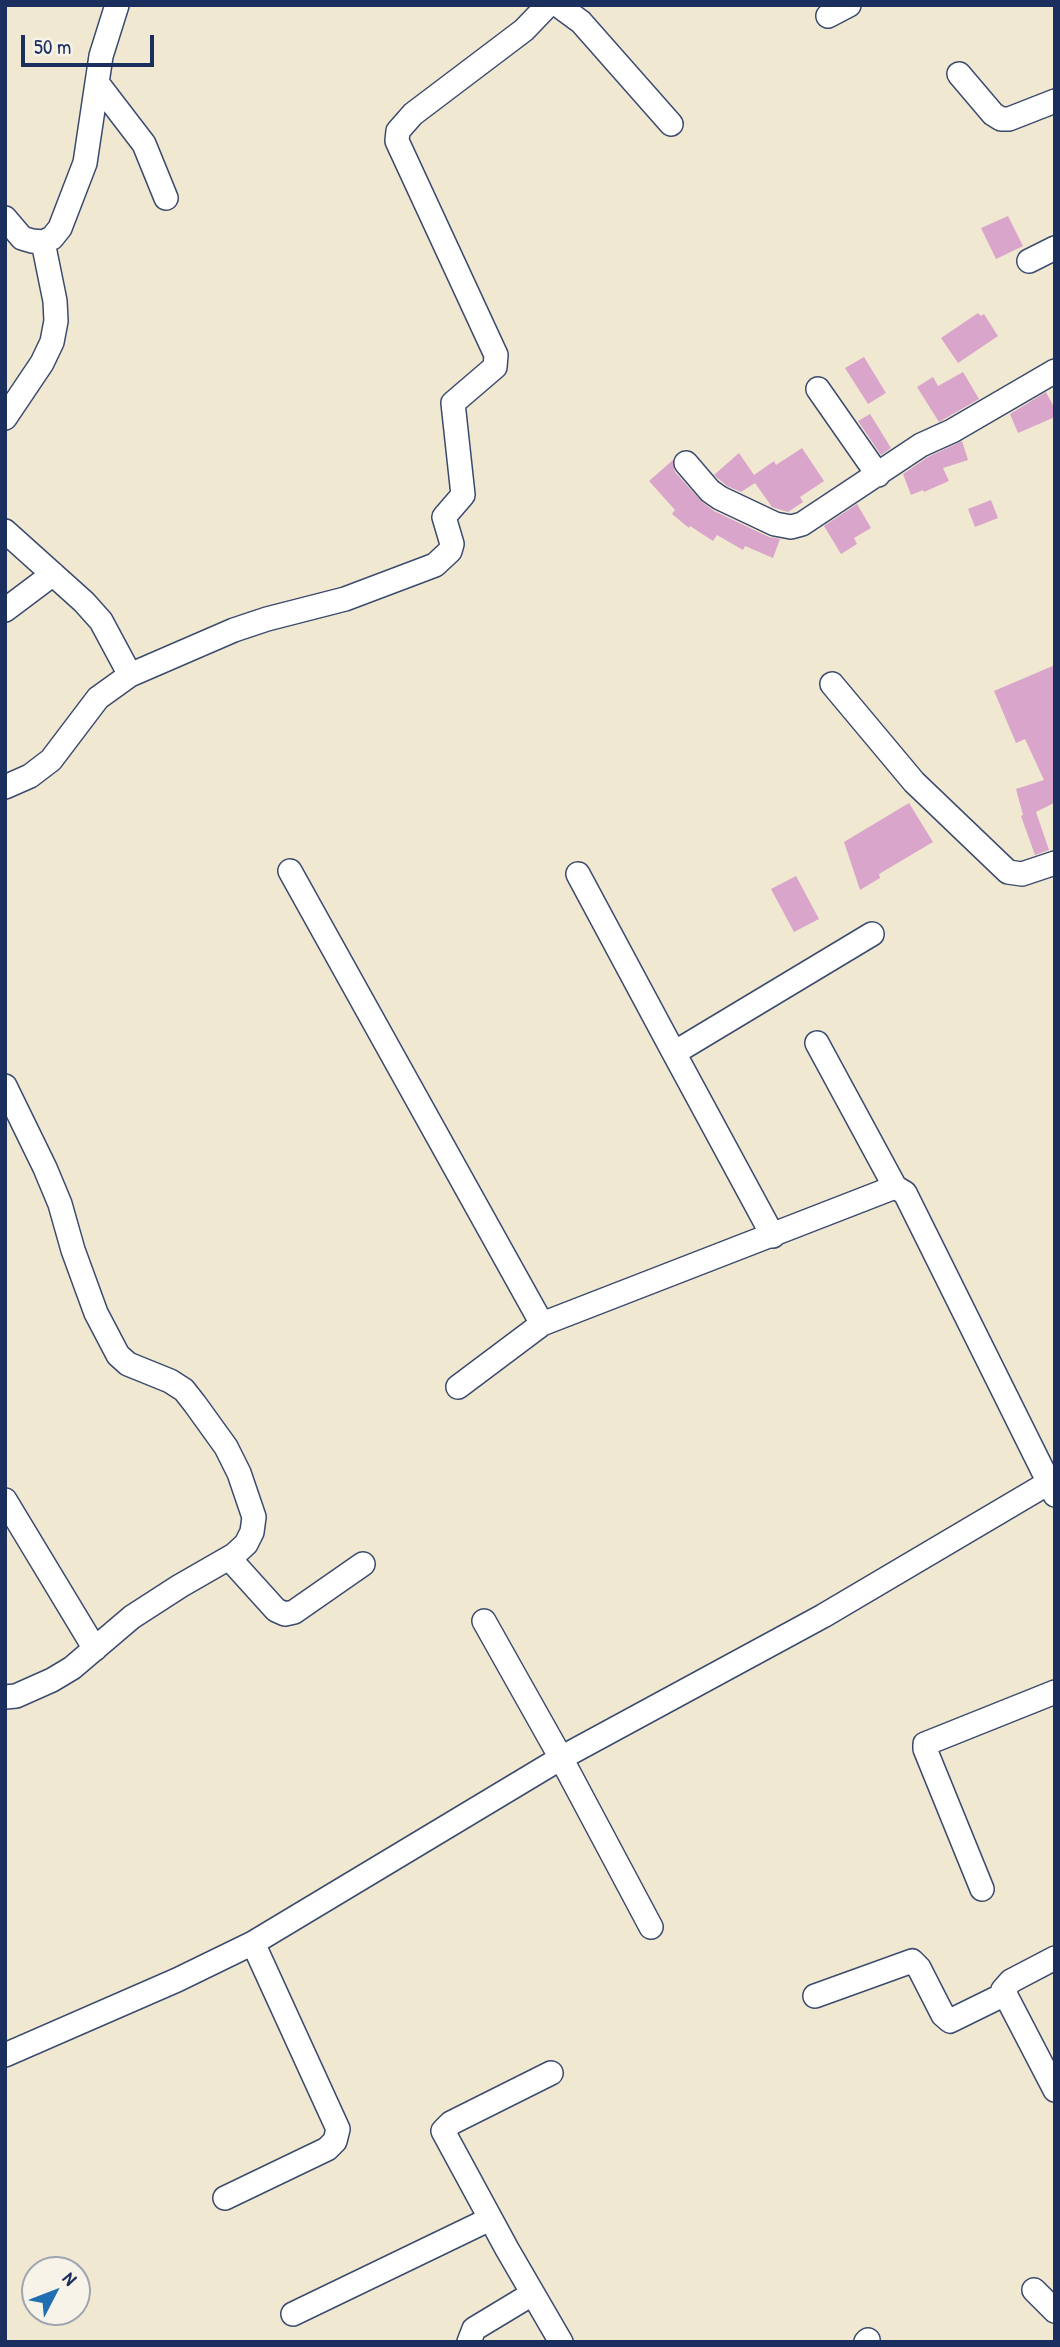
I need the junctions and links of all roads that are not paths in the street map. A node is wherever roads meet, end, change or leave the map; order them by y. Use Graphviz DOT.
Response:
graph roads {
  1 [pos="117,5"];
  2 [pos="548,5"];
  3 [pos="558,5"];
  4 [pos="849,5"];
  5 [pos="828,16"];
  6 [pos="959,74"];
  7 [pos="98,84"];
  8 [pos="1055,101"];
  9 [pos="671,124"];
  10 [pos="166,198"];
  11 [pos="5,218"];
  12 [pos="43,242"];
  13 [pos="1055,248"];
  14 [pos="1029,261"];
  15 [pos="1055,371"];
  16 [pos="818,389"];
  17 [pos="5,418"];
  18 [pos="686,463"];
  19 [pos="878,475"];
  20 [pos="5,531"];
  21 [pos="53,574"];
  22 [pos="5,610"];
  23 [pos="130,675"];
  24 [pos="832,684"];
  25 [pos="5,787"];
  26 [pos="1055,863"];
  27 [pos="290,871"];
  28 [pos="579,874"];
  29 [pos="872,934"];
  30 [pos="817,1043"];
  31 [pos="674,1053"];
  32 [pos="5,1086"];
  33 [pos="895,1188"];
  34 [pos="774,1236"];
  35 [pos="542,1324"];
  36 [pos="458,1387"];
  37 [pos="1053,1486"];
  38 [pos="5,1500"];
  39 [pos="229,1558"];
  40 [pos="363,1564"];
  41 [pos="484,1621"];
  42 [pos="94,1649"];
  43 [pos="1055,1692"];
  44 [pos="5,1697"];
  45 [pos="561,1758"];
  46 [pos="982,1889"];
  47 [pos="651,1927"];
  48 [pos="253,1943"];
  49 [pos="1055,1958"];
  50 [pos="1005,1994"];
  51 [pos="815,1996"];
  52 [pos="5,2055"];
  53 [pos="551,2073"];
  54 [pos="1055,2090"];
  55 [pos="225,2198"];
  56 [pos="490,2219"];
  57 [pos="1034,2290"];
  58 [pos="532,2294"];
  59 [pos="1055,2311"];
  60 [pos="293,2314"];
  61 [pos="469,2342"];
  62 [pos="561,2342"];
  1 -- 7 [label="street"];
  2 -- 23 [label="street"];
  3 -- 9 [label="street"];
  4 -- 5 [label="street"];
  6 -- 8 [label="street"];
  7 -- 10 [label="street"];
  7 -- 12 [label="street"];
  11 -- 12 [label="street"];
  12 -- 17 [label="street"];
  13 -- 14 [label="street"];
  15 -- 19 [label="street"];
  16 -- 19 [label="street"];
  18 -- 19 [label="street"];
  20 -- 21 [label="street"];
  21 -- 22 [label="street"];
  21 -- 23 [label="street"];
  23 -- 25 [label="street"];
  24 -- 26 [label="street"];
  27 -- 35 [label="street"];
  28 -- 31 [label="street"];
  29 -- 31 [label="street"];
  30 -- 33 [label="street"];
  31 -- 34 [label="street"];
  32 -- 39 [label="street"];
  33 -- 34 [label="street"];
  33 -- 37 [label="street"];
  34 -- 35 [label="street"];
  35 -- 36 [label="street"];
  37 -- 45 [label="street"];
  38 -- 42 [label="street"];
  39 -- 40 [label="street"];
  39 -- 42 [label="street"];
  41 -- 45 [label="street"];
  42 -- 44 [label="street"];
  43 -- 46 [label="street"];
  45 -- 47 [label="street"];
  45 -- 48 [label="street"];
  48 -- 52 [label="street"];
  48 -- 55 [label="street"];
  49 -- 50 [label="street"];
  50 -- 51 [label="street"];
  50 -- 54 [label="street"];
  53 -- 56 [label="street"];
  56 -- 58 [label="street"];
  56 -- 60 [label="street"];
  57 -- 59 [label="street"];
  58 -- 61 [label="street"];
  58 -- 62 [label="street"];
}
